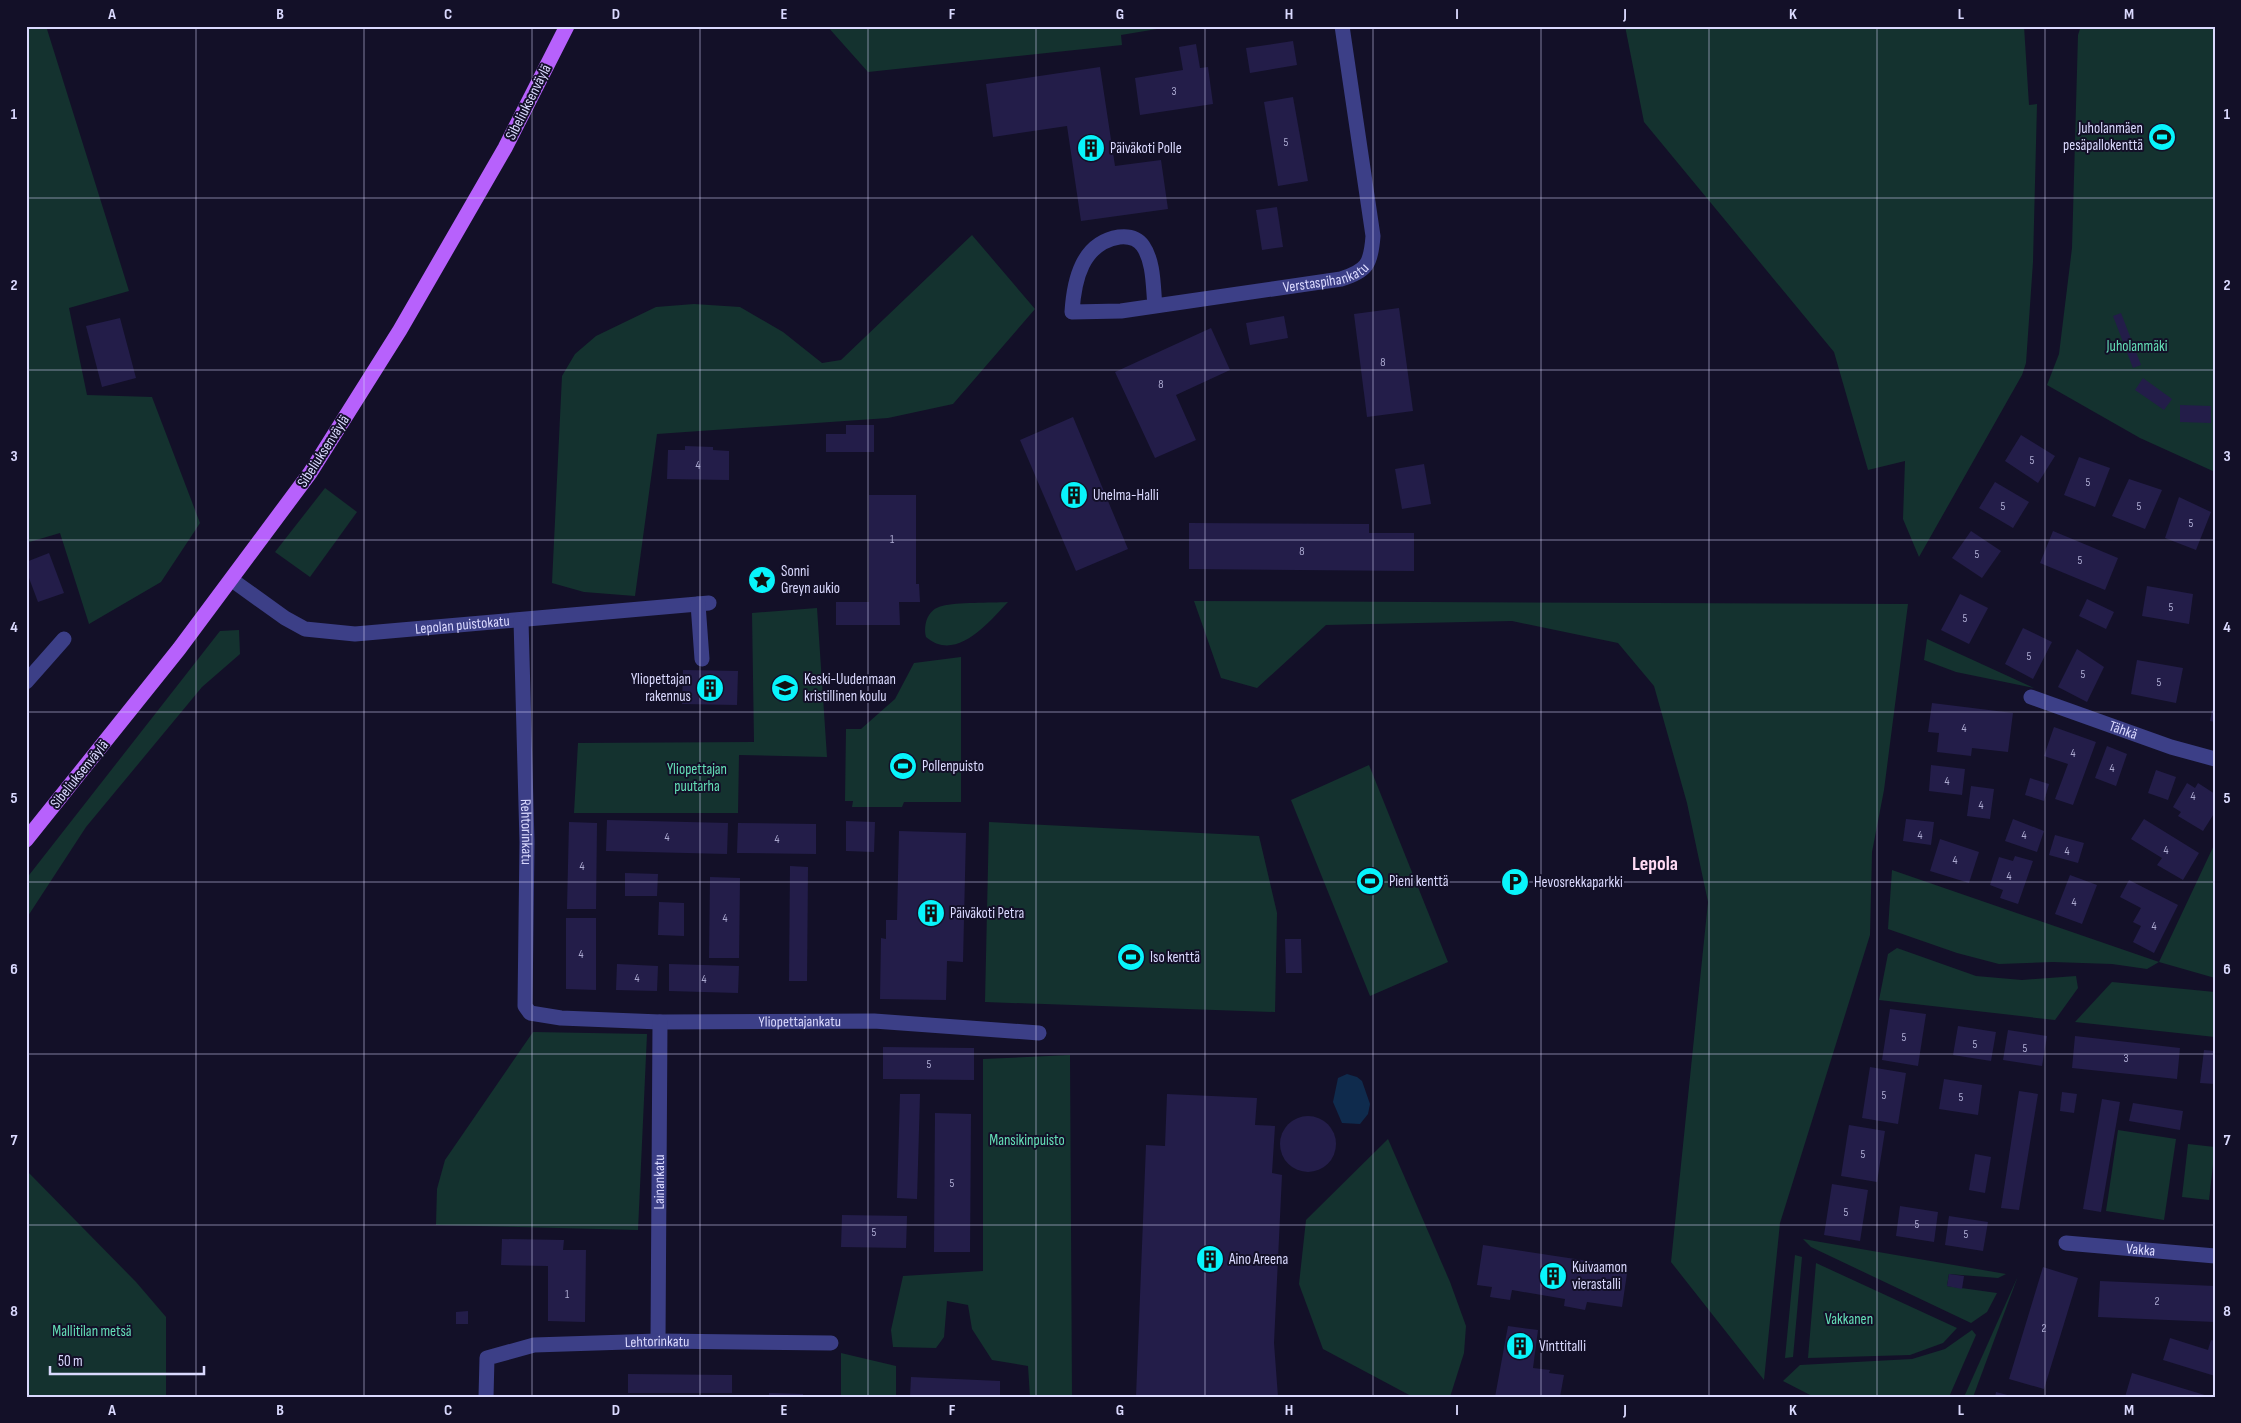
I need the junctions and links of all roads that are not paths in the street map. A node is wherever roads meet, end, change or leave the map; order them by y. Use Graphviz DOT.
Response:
graph roads {
  1 [pos="567,26"];
  2 [pos="1342,26"];
  3 [pos="1156,306"];
  4 [pos="232,580"];
  5 [pos="521,620"];
  6 [pos="64,639"];
  7 [pos="702,659"];
  8 [pos="26,682"];
  9 [pos="2031,698"];
  10 [pos="2215,759"];
  11 [pos="26,840"];
  12 [pos="561,1018"];
  13 [pos="660,1022"];
  14 [pos="1039,1033"];
  15 [pos="2066,1243"];
  16 [pos="2215,1256"];
  17 [pos="658,1341"];
  18 [pos="830,1343"];
  19 [pos="486,1397"];
  1 -- 4 [label="main road, Sibeliuksenväylä"];
  2 -- 3 [label="street, Verstaspihankatu"];
  3 -- 3 [label="street, Verstaspihankatu"];
  4 -- 5 [label="street, Lepolan puistokatu"];
  4 -- 11 [label="main road, Sibeliuksenväylä"];
  5 -- 7 [label="street, Lepolan puistokatu"];
  5 -- 12 [label="street, Rehtorinkatu"];
  6 -- 8 [label="street"];
  9 -- 10 [label="street, Tähkä"];
  12 -- 13 [label="street, Yliopettajankatu"];
  13 -- 14 [label="street, Yliopettajankatu"];
  13 -- 17 [label="street, Lainankatu"];
  15 -- 16 [label="street, Vakka"];
  17 -- 18 [label="street, Lehtorinkatu"];
  17 -- 19 [label="street, Lehtorinkatu"];
}
